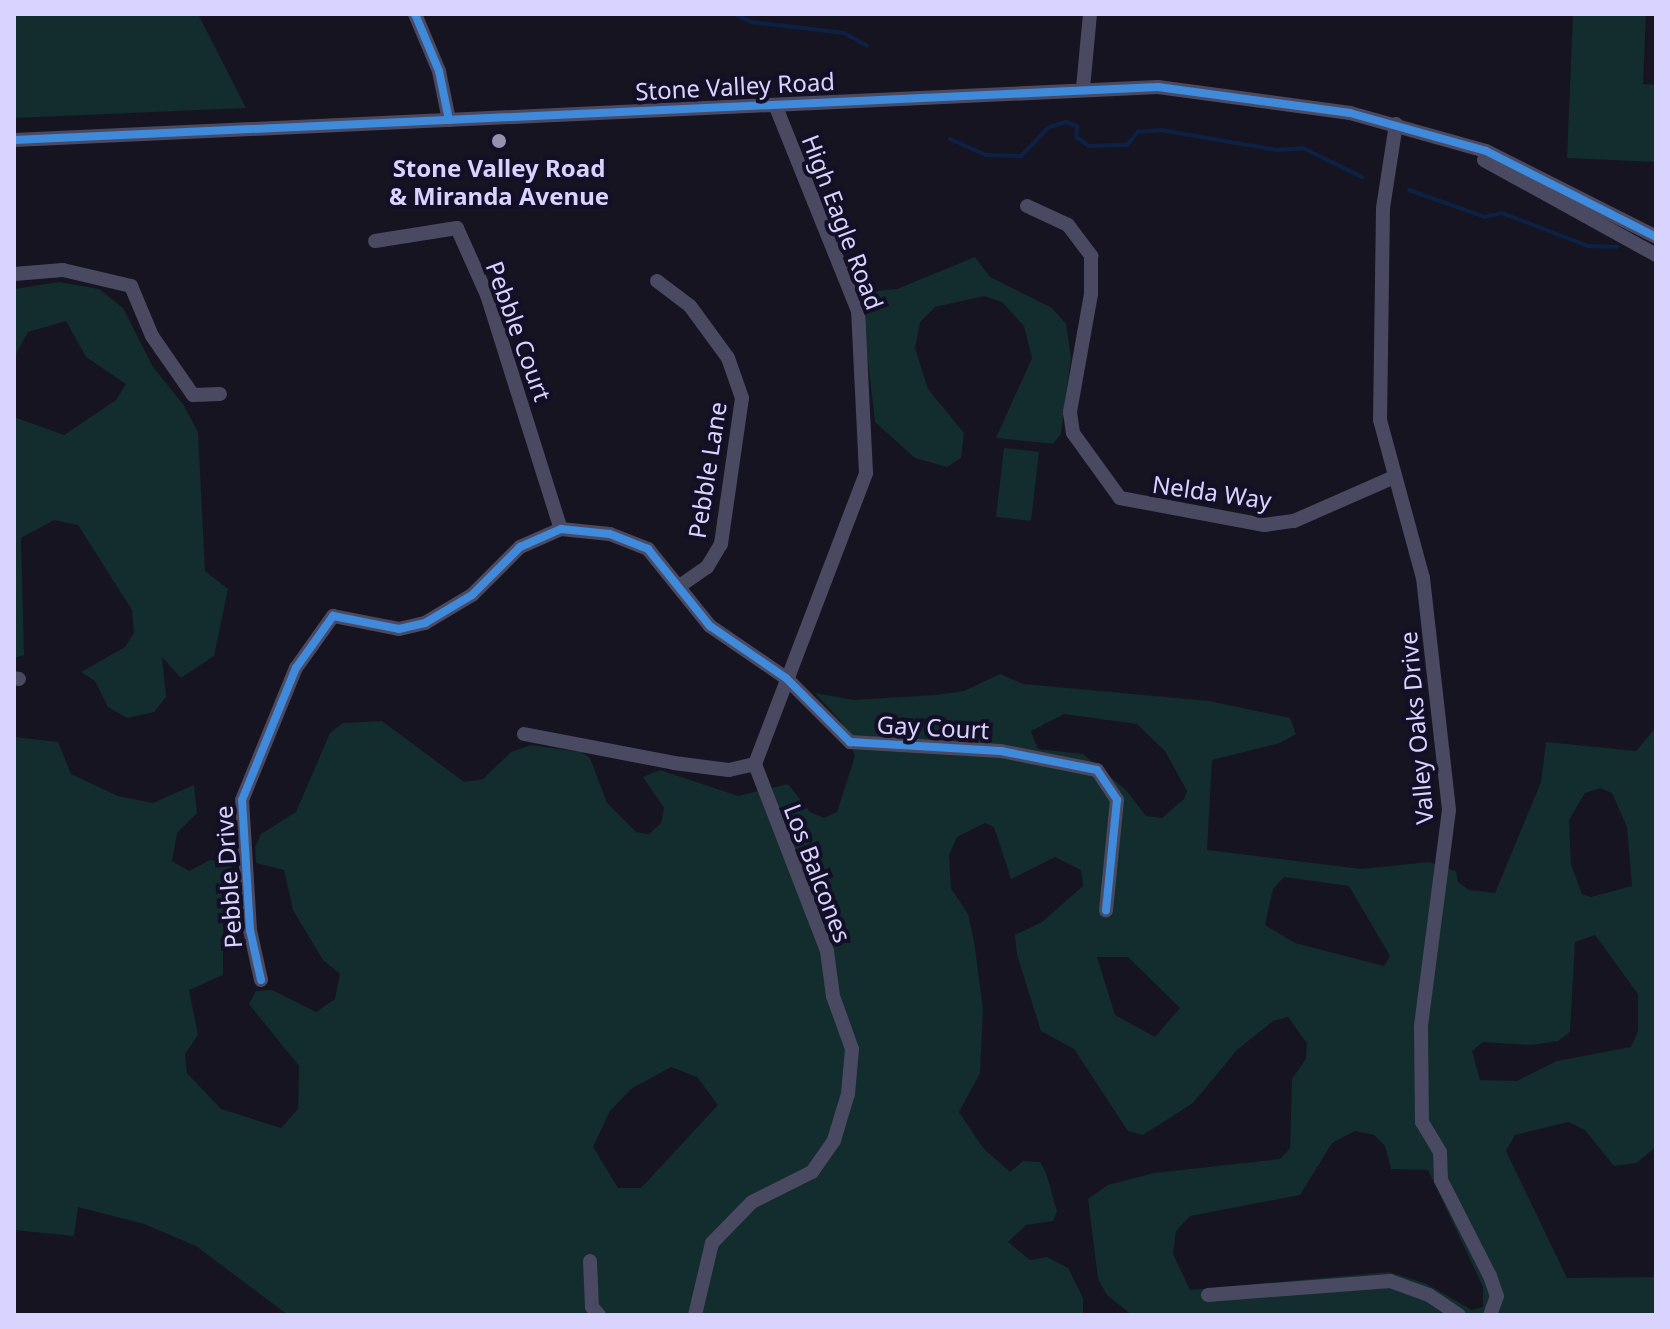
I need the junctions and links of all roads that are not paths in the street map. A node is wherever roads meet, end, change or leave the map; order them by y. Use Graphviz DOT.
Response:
graph roads {
  1 [pos="415,14"];
  2 [pos="1090,14"];
  3 [pos="1083,88"];
  4 [pos="775,105"];
  5 [pos="449,120"];
  6 [pos="1396,124"];
  7 [pos="14,140"];
  8 [pos="1453,142"];
  9 [pos="1027,206"];
  10 [pos="1656,237"];
  11 [pos="375,241"];
  12 [pos="1656,255"];
  13 [pos="14,274"];
  14 [pos="657,281"];
  15 [pos="220,394"];
  16 [pos="1392,478"];
  17 [pos="561,529"];
  18 [pos="681,585"];
  19 [pos="786,678"];
  20 [pos="524,734"];
  21 [pos="755,764"];
  22 [pos="1106,910"];
  23 [pos="261,980"];
  24 [pos="590,1261"];
  25 [pos="1208,1295"];
  26 [pos="599,1315"];
  27 [pos="695,1315"];
  28 [pos="1459,1315"];
  29 [pos="1490,1315"];
  1 -- 5 [label="street"];
  2 -- 3 [label="street"];
  3 -- 4 [label="street, Stone Valley Road"];
  3 -- 6 [label="street, Stone Valley Road"];
  4 -- 5 [label="street, Stone Valley Road"];
  4 -- 19 [label="street, High Eagle Road"];
  5 -- 7 [label="street, Stone Valley Road"];
  6 -- 8 [label="street, Stone Valley Road"];
  6 -- 16 [label="street, Valley Oaks Drive"];
  8 -- 10 [label="street, Stone Valley Road"];
  8 -- 12 [label="street, Stone Valley Road"];
  9 -- 16 [label="street, Nelda Way"];
  11 -- 17 [label="street, Pebble Court"];
  13 -- 15 [label="street"];
  14 -- 18 [label="street, Pebble Lane"];
  16 -- 29 [label="street, Valley Oaks Drive"];
  17 -- 18 [label="street"];
  17 -- 23 [label="street, Pebble Drive"];
  18 -- 19 [label="street"];
  19 -- 21 [label="street, High Eagle Road"];
  19 -- 22 [label="street, Gay Court"];
  20 -- 21 [label="street"];
  21 -- 27 [label="street, Los Balcones"];
  24 -- 26 [label="street"];
  25 -- 28 [label="street"];
}
